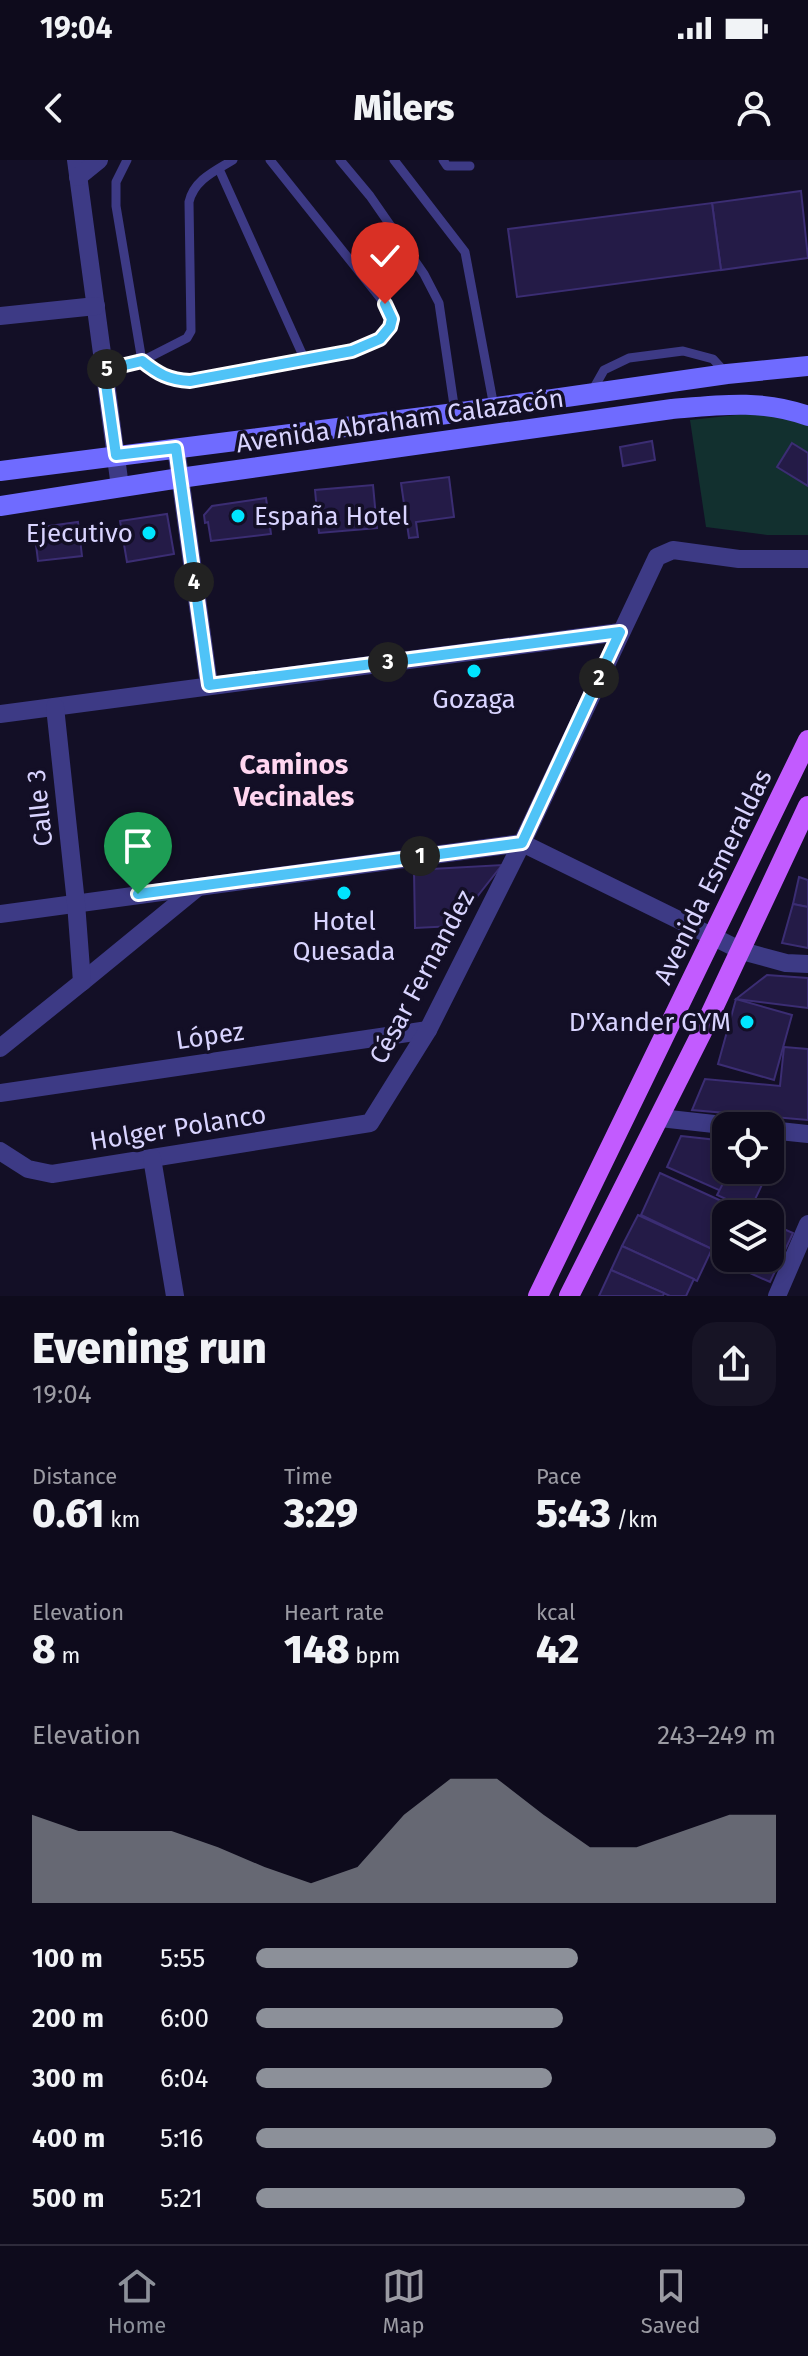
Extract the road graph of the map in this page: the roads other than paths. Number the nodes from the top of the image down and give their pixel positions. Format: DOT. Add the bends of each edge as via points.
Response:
graph roads {
  1 [pos="99,160"];
  2 [pos="127,160"];
  3 [pos="233,160"];
  4 [pos="270,160"];
  5 [pos="340,160"];
  6 [pos="394,160"];
  7 [pos="443,160"];
  8 [pos="466,160"];
  9 [pos="77,168"];
  10 [pos="219,169"];
  11 [pos="96,306"];
  12 [pos="0,316"];
  13 [pos="304,358"];
  14 [pos="142,361"];
  15 [pos="808,366"];
  16 [pos="104,370"];
  17 [pos="727,374"];
  18 [pos="591,393"];
  19 [pos="494,407"];
  20 [pos="455,413"];
  21 [pos="808,416"];
  22 [pos="176,448"];
  23 [pos="116,455"];
  24 [pos="0,471"];
  25 [pos="180,478"];
  26 [pos="120,487"];
  27 [pos="0,506"];
  28 [pos="808,559"];
  29 [pos="620,632"];
  30 [pos="209,685"];
  31 [pos="55,707"];
  32 [pos="0,714"];
  33 [pos="808,740"];
  34 [pos="808,806"];
  35 [pos="522,843"];
  36 [pos="201,885"];
  37 [pos="76,903"];
  38 [pos="0,914"];
  39 [pos="713,936"];
  40 [pos="742,951"];
  41 [pos="808,964"];
  42 [pos="82,982"];
  43 [pos="428,1030"];
  44 [pos="0,1048"];
  45 [pos="0,1093"];
  46 [pos="660,1118"];
  47 [pos="370,1123"];
  48 [pos="712,1124"];
  49 [pos="784,1131"];
  50 [pos="808,1134"];
  51 [pos="0,1151"];
  52 [pos="152,1158"];
  53 [pos="808,1224"];
  54 [pos="175,1296"];
  55 [pos="538,1296"];
  56 [pos="569,1296"];
  57 [pos="777,1296"];
  1 -- 9 [label="street"];
  2 -- 14 [label="lane" via="116,182 116,206"];
  3 -- 10 [label="lane"];
  4 -- 13 [label="lane" via="392,319 380,339 352,351"];
  5 -- 20 [label="lane" via="370,196 439,303"];
  6 -- 19 [label="lane" via="465,252"];
  7 -- 8 [label="lane" via="447,166 470,166"];
  9 -- 11 [label="street"];
  10 -- 13 [label="lane"];
  10 -- 14 [label="lane" via="195,185 189,202 191,331"];
  11 -- 12 [label="street"];
  11 -- 16 [label="street"];
  13 -- 14 [label="lane" via="190,381 160,375"];
  14 -- 16 [label="lane"];
  15 -- 17 [label="main road, Avenida Abraham Calazacón"];
  16 -- 23 [label="street"];
  17 -- 18 [label="main road, Avenida Abraham Calazacón"];
  17 -- 18 [label="lane" via="713,359 683,351 629,358 604,370"];
  18 -- 19 [label="main road, Avenida Abraham Calazacón"];
  19 -- 20 [label="main road, Avenida Abraham Calazacón"];
  20 -- 22 [label="main road, Avenida Abraham Calazacón"];
  21 -- 25 [label="main road, Avenida Abraham Calazacón" via="773,405 699,406"];
  22 -- 23 [label="main road, Avenida Abraham Calazacón"];
  22 -- 25 [label="street"];
  23 -- 24 [label="main road, Avenida Abraham Calazacón"];
  23 -- 26 [label="street"];
  25 -- 26 [label="main road, Avenida Abraham Calazacón"];
  25 -- 30 [label="street"];
  26 -- 27 [label="main road, Avenida Abraham Calazacón"];
  28 -- 29 [label="street, César Fernandez" via="664,553 657,557"];
  29 -- 30 [label="street"];
  29 -- 35 [label="street, César Fernandez"];
  30 -- 31 [label="street"];
  31 -- 32 [label="street"];
  31 -- 37 [label="street, Calle 3"];
  33 -- 39 [label="main road, Avenida Esmeraldas"];
  34 -- 40 [label="main road, Avenida Esmeraldas"];
  35 -- 36 [label="street"];
  35 -- 39 [label="street"];
  35 -- 43 [label="street, César Fernandez"];
  36 -- 37 [label="street"];
  36 -- 42 [label="street"];
  37 -- 38 [label="street"];
  37 -- 42 [label="street, Calle 3"];
  39 -- 40 [label="street"];
  39 -- 55 [label="main road, Avenida Esmeraldas"];
  40 -- 41 [label="street"];
  40 -- 46 [label="main road, Avenida Esmeraldas"];
  42 -- 44 [label="street"];
  43 -- 45 [label="street, López"];
  43 -- 47 [label="street, César Fernandez"];
  46 -- 48 [label="street"];
  46 -- 56 [label="main road, Avenida Esmeraldas"];
  47 -- 52 [label="street, Holger Polanco"];
  49 -- 50 [label="street"];
  51 -- 52 [label="street, Holger Polanco" via="28,1169 52,1174"];
  52 -- 54 [label="street"];
  53 -- 57 [label="street"];
}
